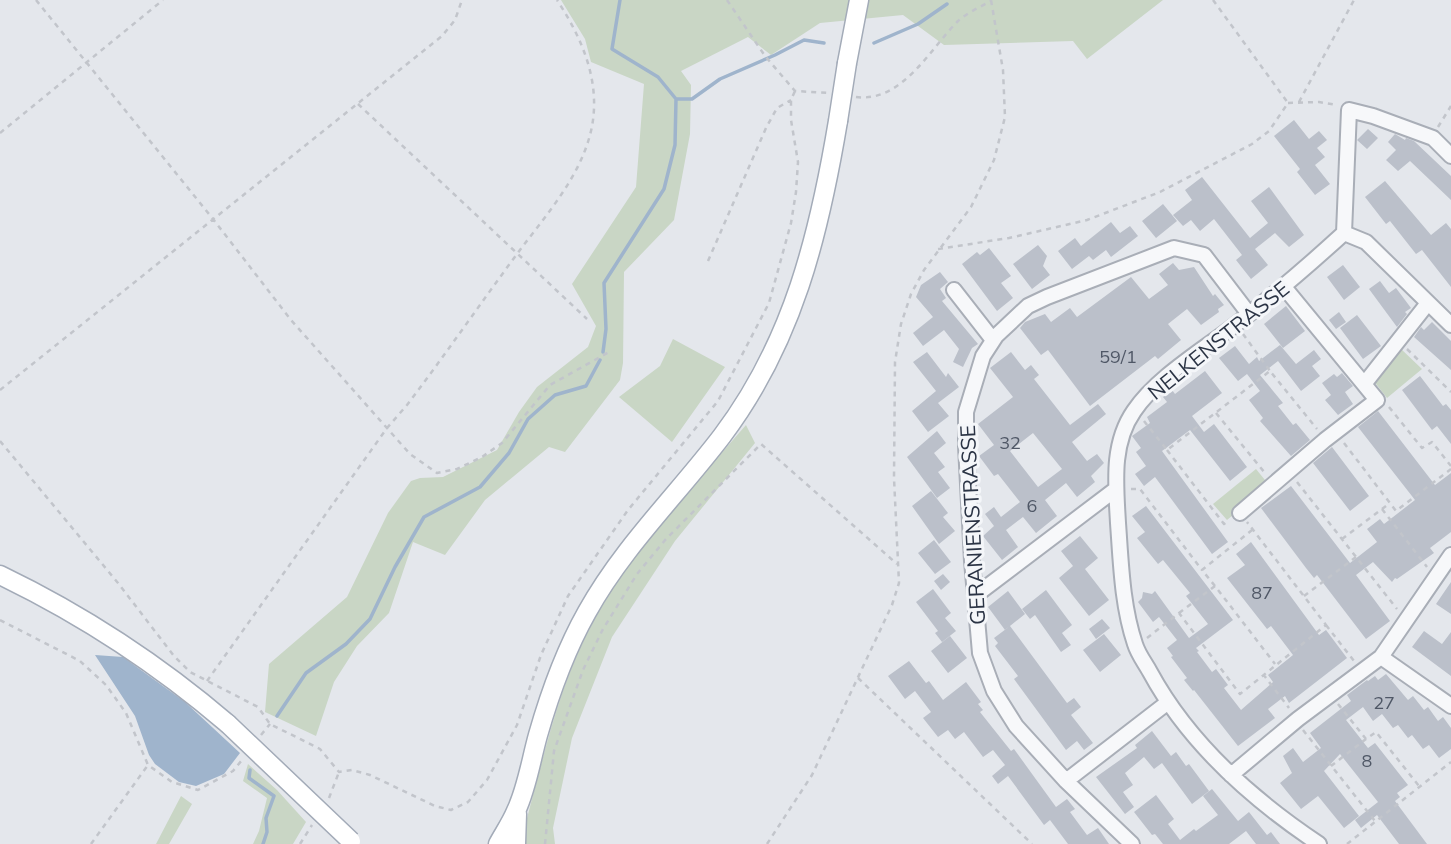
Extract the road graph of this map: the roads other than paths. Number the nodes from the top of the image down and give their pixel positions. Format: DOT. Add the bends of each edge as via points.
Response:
graph roads {
  1 [pos="859,0"];
  2 [pos="1451,156"];
  3 [pos="1344,233"];
  4 [pos="1284,287"];
  5 [pos="954,290"];
  6 [pos="1428,303"];
  7 [pos="1249,314"];
  8 [pos="1451,326"];
  9 [pos="993,340"];
  10 [pos="1365,383"];
  11 [pos="1116,489"];
  12 [pos="1240,513"];
  13 [pos="1451,555"];
  14 [pos="0,575"];
  15 [pos="1442,575"];
  16 [pos="976,595"];
  17 [pos="1381,657"];
  18 [pos="1167,703"];
  19 [pos="1451,706"];
  20 [pos="1231,775"];
  21 [pos="1066,780"];
  22 [pos="517,810"];
  23 [pos="353,842"];
  24 [pos="498,844"];
  25 [pos="516,844"];
  26 [pos="1132,844"];
  27 [pos="1319,844"];
  1 -- 22 [label="main road, bridge" via="816,237 800,290 747,398 630,547 585,614 559,672"];
  2 -- 3 [label="street" via="1433,138 1349,110"];
  3 -- 4 [label="street, NELKENSTRASSE"];
  3 -- 6 [label="street" via="1366,242"];
  4 -- 7 [label="street, NELKENSTRASSE"];
  4 -- 10 [label="street"];
  5 -- 9 [label="street"];
  6 -- 8 [label="street"];
  6 -- 10 [label="street"];
  7 -- 9 [label="street, GERANIENSTRASSE" via="1204,255 1174,248 1047,296 1028,306"];
  7 -- 11 [label="street, NELKENSTRASSE" via="1171,374 1135,409 1118,449"];
  9 -- 16 [label="street, GERANIENSTRASSE" via="983,356 966,412"];
  10 -- 12 [label="street" via="1377,400"];
  11 -- 16 [label="street"];
  11 -- 18 [label="street, NELKENSTRASSE" via="1126,613 1136,647"];
  13 -- 15 [label="street"];
  14 -- 23 [label="main road, bridge" via="71,611 171,677"];
  15 -- 17 [label="street"];
  16 -- 21 [label="street, GERANIENSTRASSE" via="980,653 994,691 1016,726"];
  17 -- 19 [label="street"];
  17 -- 20 [label="street"];
  18 -- 20 [label="street, NELKENSTRASSE"];
  18 -- 21 [label="street"];
  20 -- 27 [label="street, NELKENSTRASSE"];
  21 -- 26 [label="street, GERANIENSTRASSE"];
  22 -- 24 [label="main road"];
  22 -- 25 [label="main road"];
}
